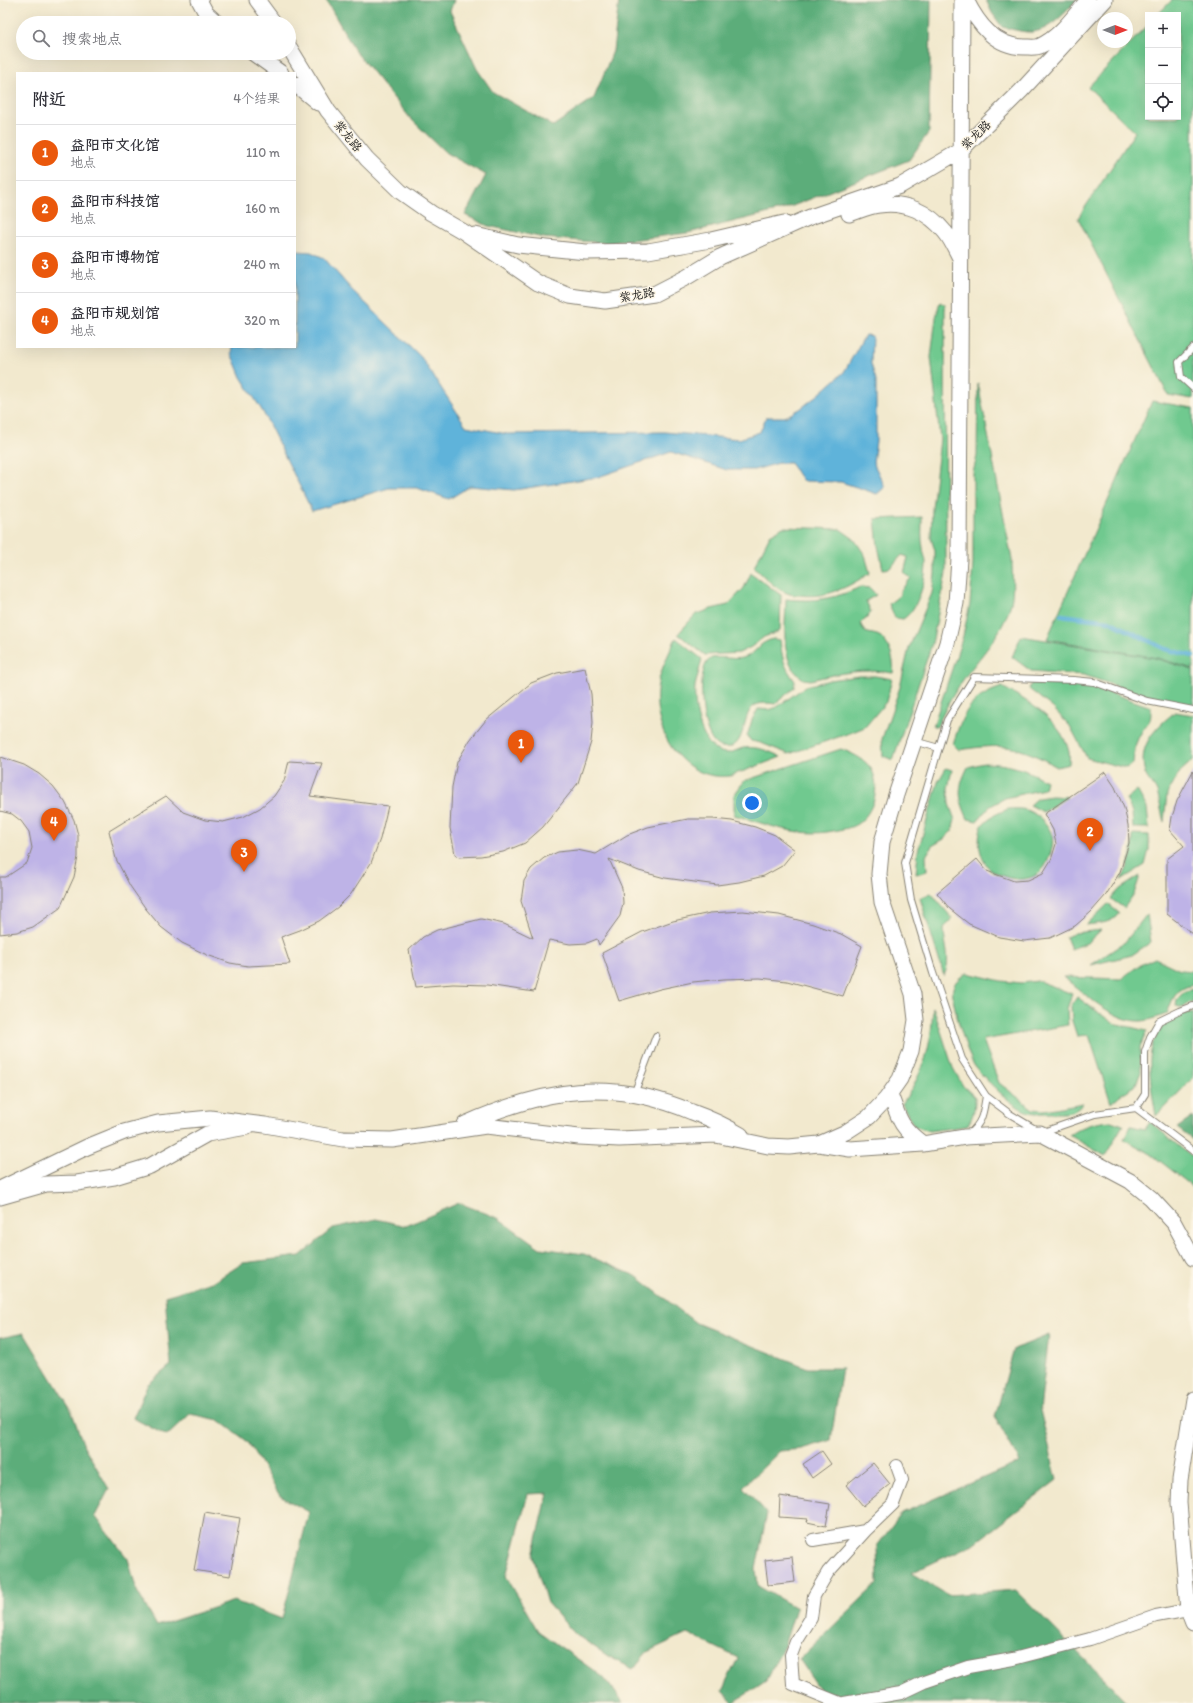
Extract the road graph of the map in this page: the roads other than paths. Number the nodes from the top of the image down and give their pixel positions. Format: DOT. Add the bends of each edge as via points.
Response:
graph roads {
  1 [pos="199,0"];
  2 [pos="257,0"];
  3 [pos="962,0"];
  4 [pos="966,0"];
  5 [pos="1088,0"];
  6 [pos="1105,0"];
  7 [pos="208,16"];
  8 [pos="269,16"];
  9 [pos="296,58"];
  10 [pos="263,60"];
  11 [pos="280,72"];
  12 [pos="296,85"];
  13 [pos="328,111"];
  14 [pos="960,151"];
  15 [pos="810,217"];
  16 [pos="464,232"];
  17 [pos="768,237"];
  18 [pos="960,256"];
  19 [pos="1193,348"];
  20 [pos="1193,388"];
  21 [pos="1193,710"];
  22 [pos="914,741"];
  23 [pos="939,748"];
  24 [pos="1193,1006"];
  25 [pos="656,1036"];
  26 [pos="634,1094"];
  27 [pos="890,1094"];
  28 [pos="986,1096"];
  29 [pos="1136,1108"];
  30 [pos="265,1125"];
  31 [pos="449,1131"];
  32 [pos="1040,1133"];
  33 [pos="965,1137"];
  34 [pos="751,1141"];
  35 [pos="820,1144"];
  36 [pos="923,1144"];
  37 [pos="1193,1151"];
  38 [pos="0,1189"];
  39 [pos="0,1197"];
  40 [pos="1193,1258"];
  41 [pos="1193,1399"];
  42 [pos="897,1466"];
  43 [pos="865,1531"];
  44 [pos="813,1540"];
  45 [pos="1191,1617"];
  46 [pos="840,1703"];
  47 [pos="844,1703"];
  1 -- 7 [label="street"];
  2 -- 8 [label="street"];
  3 -- 14 [label="street"];
  4 -- 5 [label="street" via="986,32 1001,42 1019,47 1038,47 1055,37"];
  6 -- 14 [label="street, 紫龙路" via="1021,91"];
  9 -- 13 [label="street, 紫龙路"];
  10 -- 11 [label="street"];
  12 -- 13 [label="street, 紫龙路"];
  13 -- 16 [label="street, 紫龙路" via="367,159 401,192 431,214"];
  14 -- 15 [label="street, 紫龙路" via="900,186"];
  14 -- 18 [label="street"];
  15 -- 16 [label="street, 紫龙路" via="711,240 648,251 586,252 518,245"];
  15 -- 17 [label="street, 紫龙路"];
  16 -- 17 [label="street, 紫龙路" via="538,283 570,296 605,300 654,294 720,257"];
  17 -- 18 [label="street" via="878,205 899,204 931,218 946,232"];
  18 -- 22 [label="street" via="959,559 956,603 947,643"];
  19 -- 20 [label="lane" via="1179,362 1181,377"];
  21 -- 23 [label="lane" via="1147,701 1094,682 974,677 947,720"];
  22 -- 23 [label="lane"];
  22 -- 27 [label="street" via="882,842 879,874 882,902 913,994 916,1020 911,1051 900,1079"];
  23 -- 28 [label="lane" via="905,863 911,900 962,1059"];
  24 -- 29 [label="lane" via="1159,1021 1150,1037 1145,1052 1145,1094"];
  25 -- 26 [label="lane"];
  26 -- 31 [label="street" via="589,1091 557,1093 493,1111"];
  26 -- 34 [label="street" via="679,1106"];
  27 -- 35 [label="street" via="869,1117 846,1132"];
  27 -- 36 [label="street" via="899,1121 909,1134"];
  28 -- 32 [label="lane"];
  28 -- 33 [label="lane" via="983,1117 976,1128"];
  29 -- 32 [label="lane" via="1095,1114"];
  29 -- 37 [label="lane"];
  30 -- 31 [label="street" via="343,1139 392,1140"];
  30 -- 38 [label="street" via="210,1118 158,1123 124,1132 87,1147"];
  30 -- 39 [label="street" via="207,1134 150,1166 114,1177 77,1183 46,1184"];
  31 -- 34 [label="street" via="486,1126 579,1137 619,1139 716,1135"];
  32 -- 33 [label="street"];
  32 -- 40 [label="street" via="1130,1181 1151,1198 1174,1223"];
  33 -- 36 [label="street"];
  34 -- 35 [label="street" via="768,1146 789,1147"];
  35 -- 36 [label="street" via="850,1149"];
  41 -- 45 [label="street" via="1180,1480 1179,1503"];
  42 -- 43 [label="street" via="902,1480 893,1504"];
  43 -- 44 [label="street"];
  43 -- 46 [label="street" via="828,1572 814,1596 811,1618 791,1655 793,1684"];
  45 -- 47 [label="street" via="1156,1616 1090,1639 1013,1659 968,1667 901,1693"];
}
